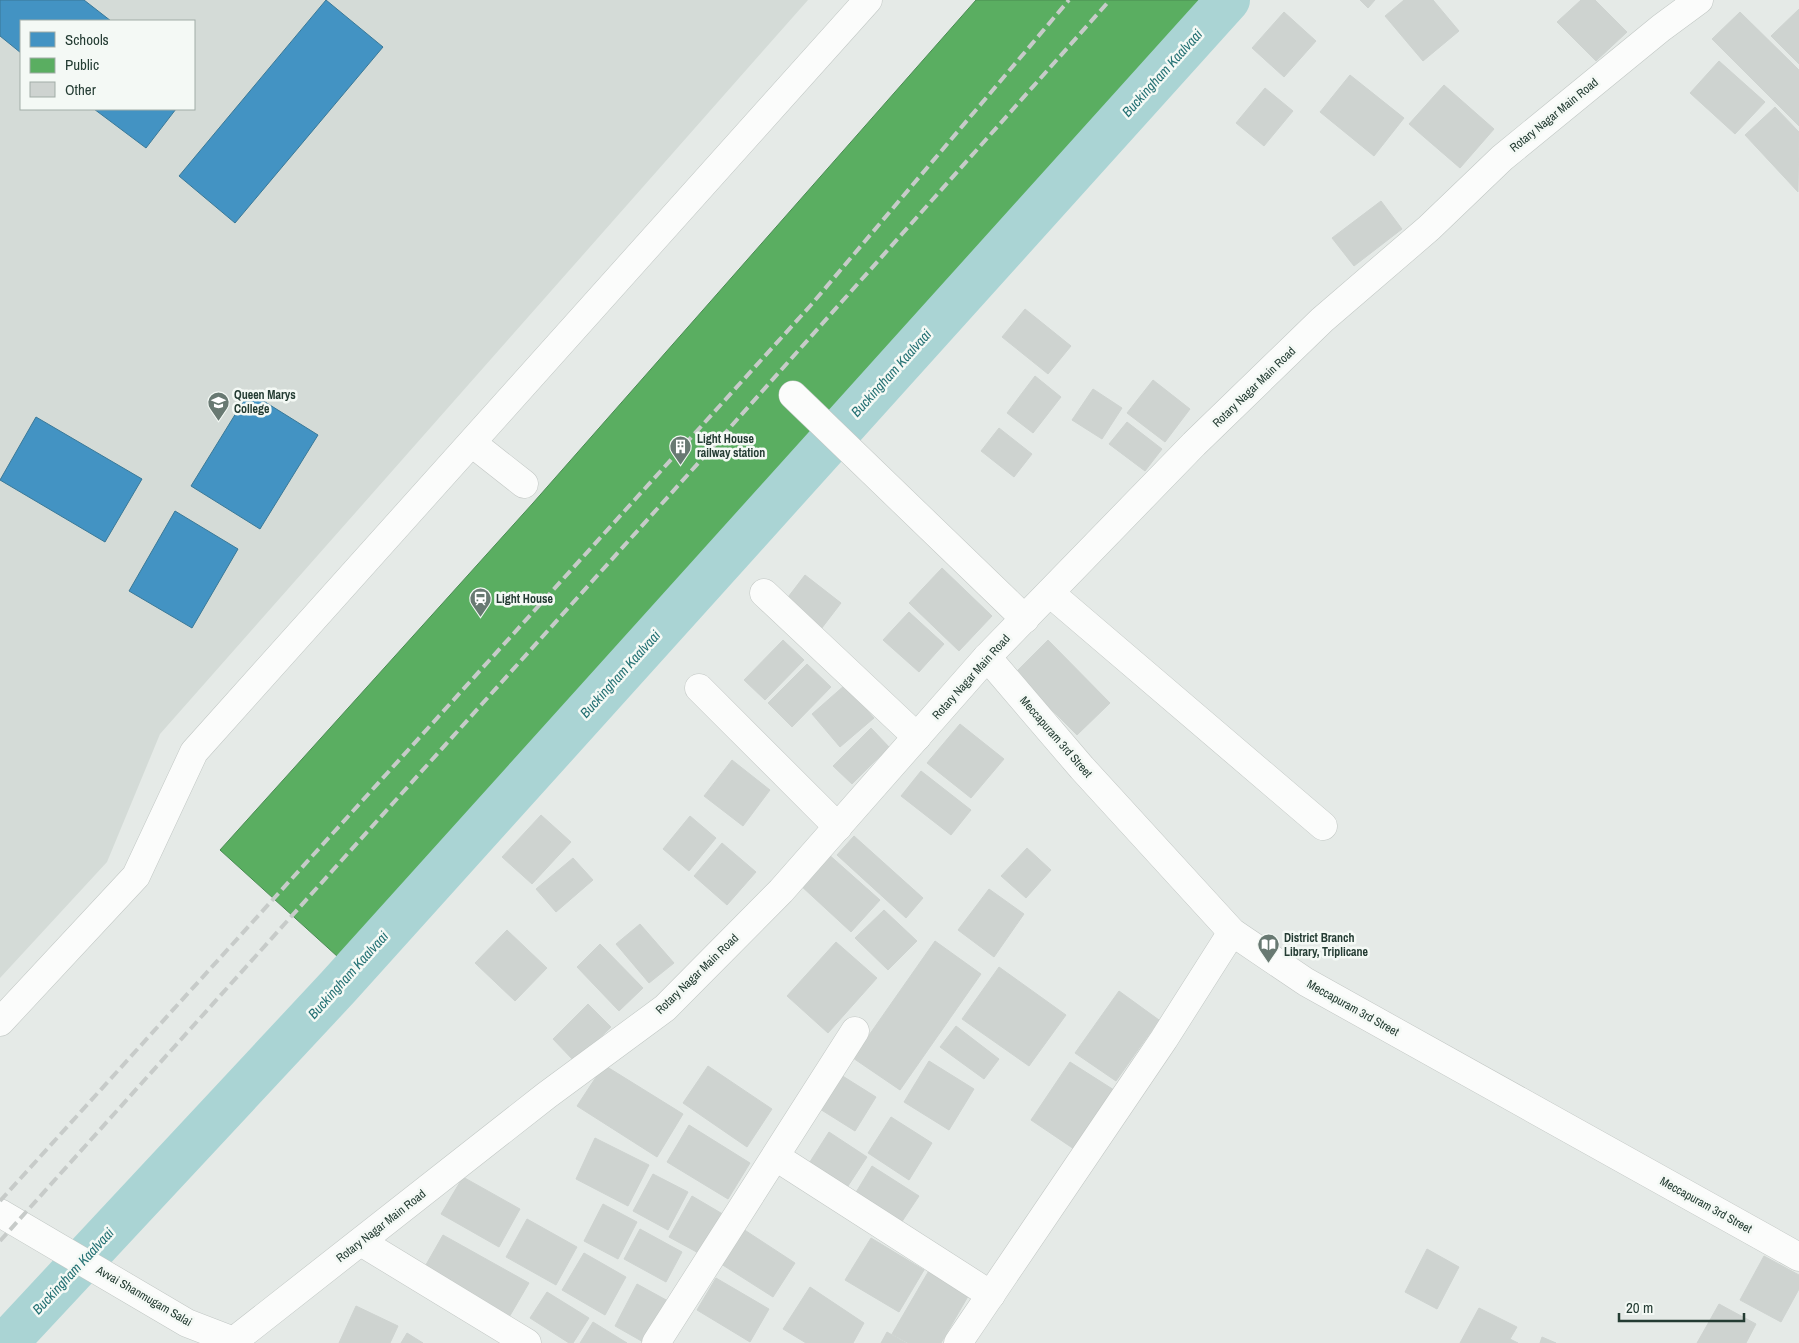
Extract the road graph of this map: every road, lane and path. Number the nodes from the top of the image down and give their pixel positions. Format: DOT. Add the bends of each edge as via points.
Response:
graph roads {
  1 [pos="868,0"];
  2 [pos="1699,0"];
  3 [pos="793,395"];
  4 [pos="472,443"];
  5 [pos="524,484"];
  6 [pos="764,593"];
  7 [pos="1050,593"];
  8 [pos="1026,619"];
  9 [pos="987,657"];
  10 [pos="699,688"];
  11 [pos="917,737"];
  12 [pos="1323,826"];
  13 [pos="838,827"];
  14 [pos="1232,932"];
  15 [pos="0,1022"];
  16 [pos="855,1031"];
  17 [pos="776,1157"];
  18 [pos="0,1213"];
  19 [pos="361,1242"];
  20 [pos="1799,1257"];
  21 [pos="991,1295"];
  22 [pos="235,1342"];
  23 [pos="527,1343"];
  24 [pos="656,1343"];
  25 [pos="958,1343"];
  1 -- 4 [label="street"];
  2 -- 7 [label="street, Rotary Nagar Main Road" via="1502,158 1430,228 1322,320 1194,444"];
  3 -- 8 [label="street"];
  4 -- 5 [label="street"];
  4 -- 15 [label="street" via="194,752 136,876"];
  6 -- 11 [label="street"];
  7 -- 8 [label="street, Rotary Nagar Main Road"];
  7 -- 12 [label="street"];
  8 -- 9 [label="street, Rotary Nagar Main Road"];
  9 -- 11 [label="street, Rotary Nagar Main Road"];
  9 -- 14 [label="street, Meccapuram 3rd Street" via="1082,768"];
  10 -- 13 [label="street"];
  11 -- 13 [label="street, Rotary Nagar Main Road"];
  13 -- 19 [label="street, Rotary Nagar Main Road" via="781,891 665,1008 547,1095"];
  14 -- 20 [label="street, Meccapuram 3rd Street" via="1306,982"];
  14 -- 21 [label="street" via="1164,1039"];
  16 -- 17 [label="street"];
  17 -- 21 [label="street"];
  17 -- 24 [label="street"];
  18 -- 22 [label="street, Avvai Shanmugam Salai" via="187,1323"];
  19 -- 22 [label="street, Rotary Nagar Main Road"];
  19 -- 23 [label="street"];
  21 -- 25 [label="street"];
}
